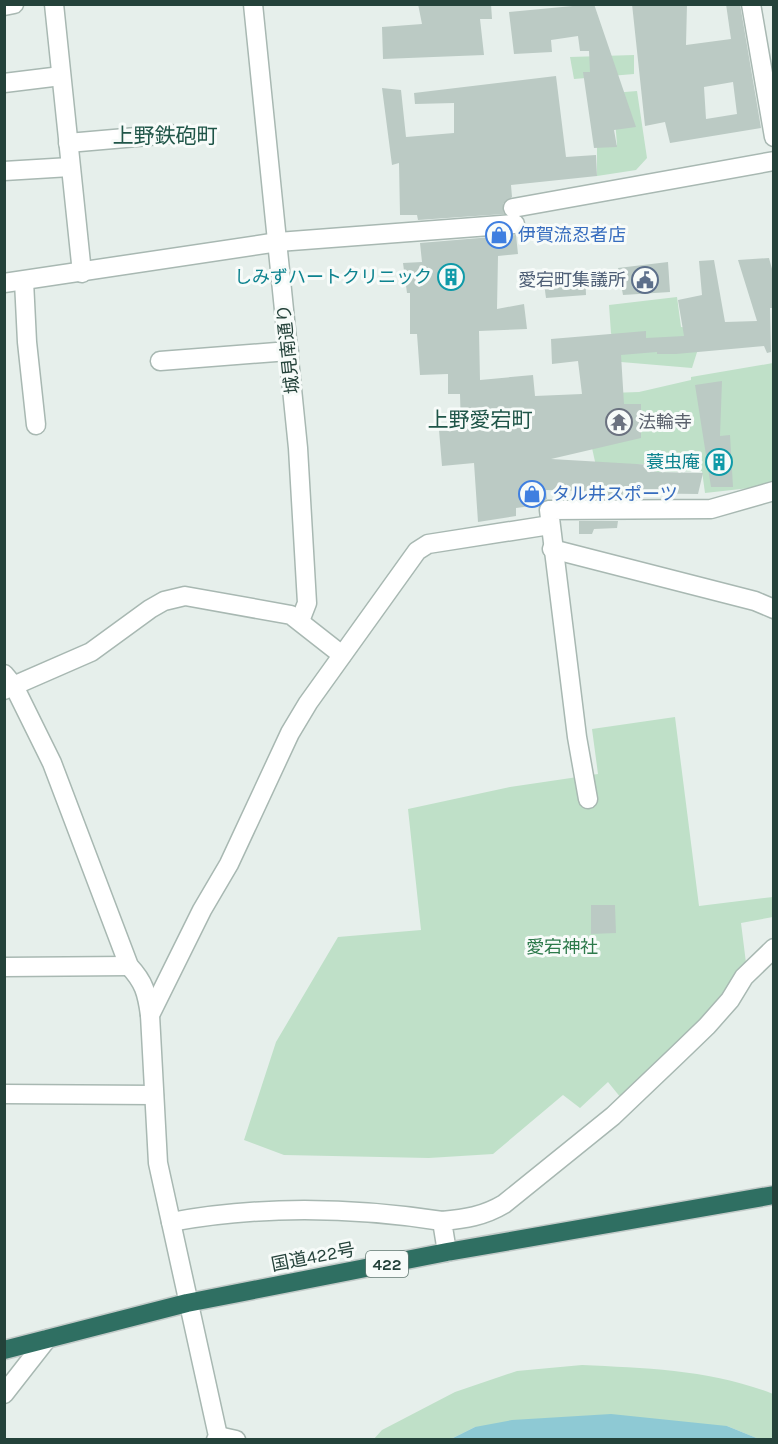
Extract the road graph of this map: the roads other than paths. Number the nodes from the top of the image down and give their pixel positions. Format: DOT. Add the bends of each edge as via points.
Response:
graph roads {
  1 [pos="14,4"];
  2 [pos="54,4"];
  3 [pos="252,4"];
  4 [pos="751,4"];
  5 [pos="4,6"];
  6 [pos="62,76"];
  7 [pos="4,82"];
  8 [pos="171,134"];
  9 [pos="774,137"];
  10 [pos="68,143"];
  11 [pos="774,161"];
  12 [pos="70,167"];
  13 [pos="4,171"];
  14 [pos="278,242"];
  15 [pos="82,273"];
  16 [pos="24,281"];
  17 [pos="4,283"];
  18 [pos="289,351"];
  19 [pos="160,361"];
  20 [pos="36,426"];
  21 [pos="774,491"];
  22 [pos="550,525"];
  23 [pos="552,549"];
  24 [pos="774,609"];
  25 [pos="300,621"];
  26 [pos="342,655"];
  27 [pos="8,684"];
  28 [pos="588,799"];
  29 [pos="774,948"];
  30 [pos="129,966"];
  31 [pos="4,967"];
  32 [pos="150,1015"];
  33 [pos="4,1094"];
  34 [pos="154,1095"];
  35 [pos="774,1195"];
  36 [pos="442,1221"];
  37 [pos="171,1222"];
  38 [pos="447,1252"];
  39 [pos="188,1303"];
  40 [pos="47,1339"];
  41 [pos="4,1350"];
  42 [pos="4,1394"];
  43 [pos="217,1438"];
  44 [pos="236,1440"];
  1 -- 5 [label="street"];
  2 -- 6 [label="street"];
  3 -- 14 [label="street, 城見南通り"];
  4 -- 9 [label="street"];
  6 -- 7 [label="street"];
  6 -- 10 [label="street"];
  8 -- 10 [label="street"];
  10 -- 12 [label="street"];
  11 -- 14 [label="street" via="514,216"];
  12 -- 13 [label="street"];
  12 -- 15 [label="street"];
  14 -- 15 [label="street"];
  14 -- 18 [label="street, 城見南通り"];
  15 -- 16 [label="street"];
  16 -- 17 [label="street"];
  16 -- 20 [label="street"];
  18 -- 19 [label="street"];
  18 -- 25 [label="street, 城見南通り" via="307,603"];
  21 -- 22 [label="street" via="711,510 549,510"];
  22 -- 23 [label="street"];
  22 -- 26 [label="street" via="428,544 417,551"];
  23 -- 24 [label="street"];
  23 -- 28 [label="street"];
  25 -- 26 [label="street"];
  25 -- 27 [label="street" via="291,615 185,596 150,609 91,652"];
  26 -- 32 [label="street" via="290,733 229,864"];
  27 -- 30 [label="street" via="52,763"];
  29 -- 36 [label="street" via="744,977 707,1026 613,1116 504,1204 470,1218"];
  30 -- 31 [label="street"];
  30 -- 32 [label="street" via="147,991"];
  32 -- 34 [label="street"];
  33 -- 34 [label="street"];
  34 -- 37 [label="street" via="158,1163"];
  35 -- 38 [label="highway, 国道422号 / 422"];
  36 -- 37 [label="street" via="354,1209 267,1209"];
  36 -- 38 [label="street"];
  37 -- 39 [label="street"];
  38 -- 39 [label="highway, 国道422号 / 422"];
  39 -- 40 [label="highway, 国道422号 / 422"];
  39 -- 43 [label="street"];
  40 -- 41 [label="highway, 国道422号 / 422"];
  40 -- 42 [label="street"];
  43 -- 44 [label="street"];
}
